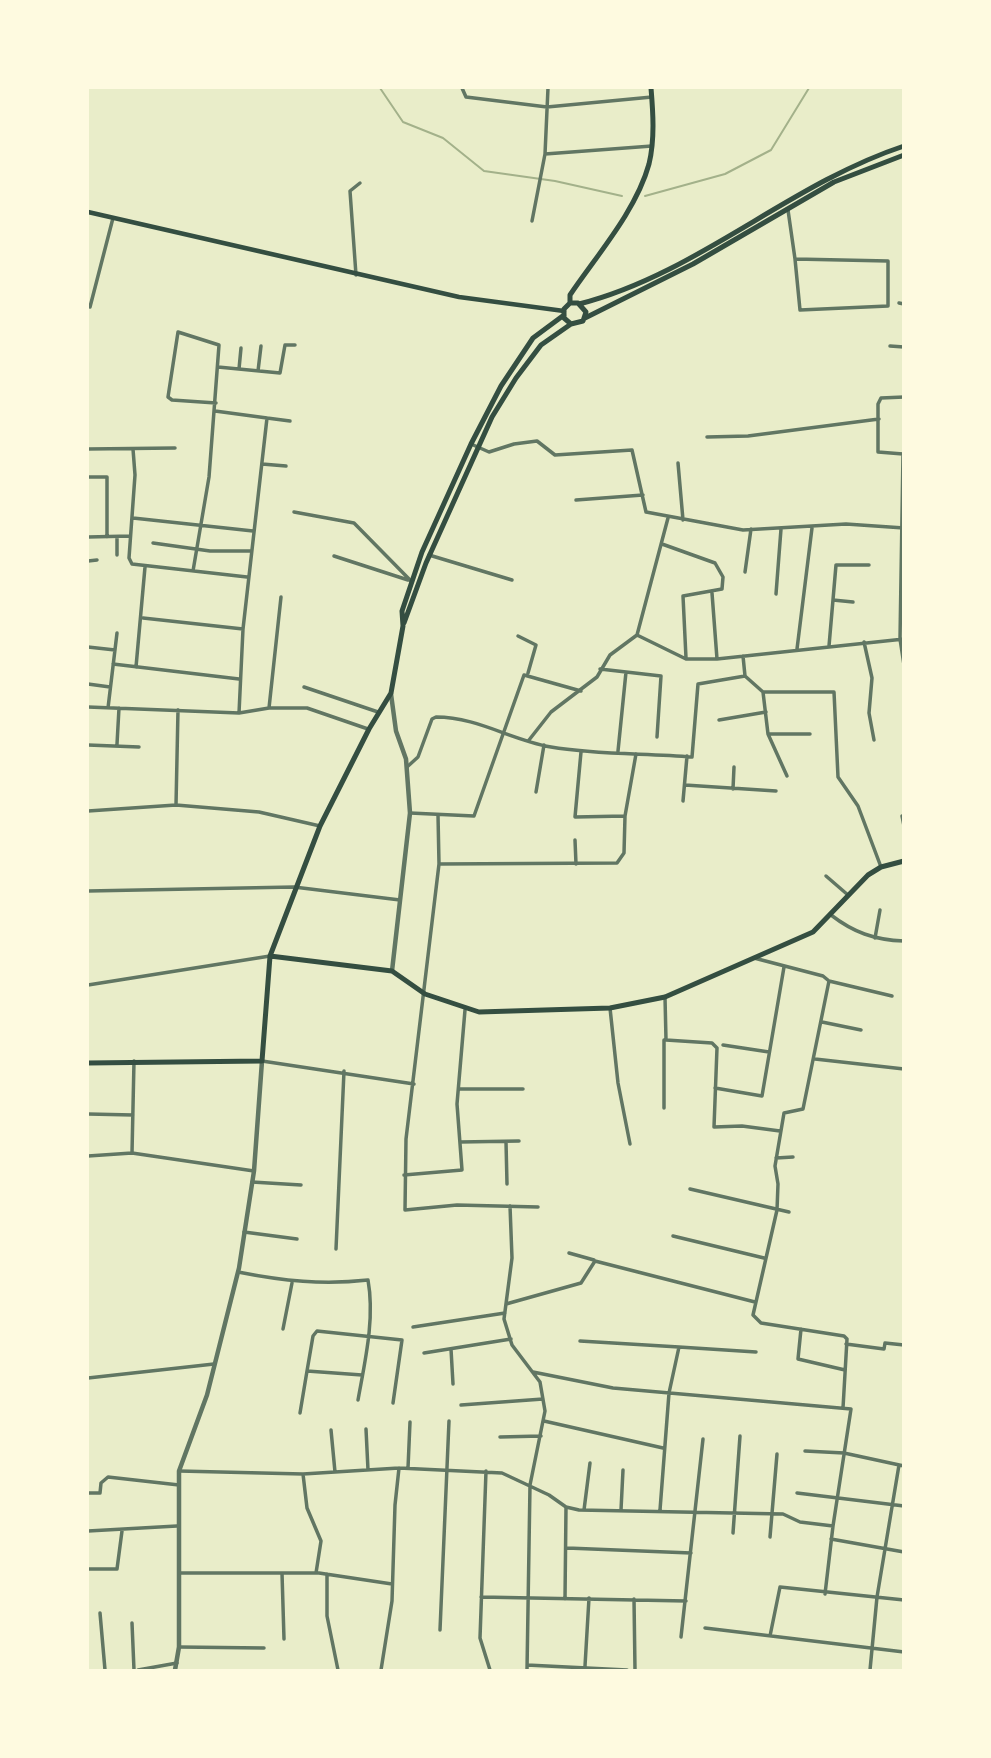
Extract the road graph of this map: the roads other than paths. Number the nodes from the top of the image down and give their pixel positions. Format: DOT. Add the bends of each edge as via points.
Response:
graph roads {
  1 [pos="462,88"];
  2 [pos="548,88"];
  3 [pos="651,88"];
  4 [pos="652,97"];
  5 [pos="547,107"];
  6 [pos="652,146"];
  7 [pos="904,146"];
  8 [pos="545,154"];
  9 [pos="904,155"];
  10 [pos="360,183"];
  11 [pos="785,202"];
  12 [pos="787,209"];
  13 [pos="88,212"];
  14 [pos="113,218"];
  15 [pos="532,221"];
  16 [pos="795,259"];
  17 [pos="356,275"];
  18 [pos="570,303"];
  19 [pos="579,304"];
  20 [pos="90,307"];
  21 [pos="564,313"];
  22 [pos="585,318"];
  23 [pos="571,324"];
  24 [pos="295,345"];
  25 [pos="261,346"];
  26 [pos="890,346"];
  27 [pos="904,347"];
  28 [pos="241,348"];
  29 [pos="218,367"];
  30 [pos="239,369"];
  31 [pos="258,371"];
  32 [pos="904,397"];
  33 [pos="216,403"];
  34 [pos="215,411"];
  35 [pos="267,418"];
  36 [pos="879,419"];
  37 [pos="290,421"];
  38 [pos="707,437"];
  39 [pos="474,445"];
  40 [pos="175,447"];
  41 [pos="88,449"];
  42 [pos="134,449"];
  43 [pos="678,463"];
  44 [pos="262,464"];
  45 [pos="286,466"];
  46 [pos="88,477"];
  47 [pos="643,495"];
  48 [pos="576,500"];
  49 [pos="294,512"];
  50 [pos="133,518"];
  51 [pos="668,518"];
  52 [pos="683,520"];
  53 [pos="200,526"];
  54 [pos="811,527"];
  55 [pos="781,528"];
  56 [pos="903,528"];
  57 [pos="751,529"];
  58 [pos="253,531"];
  59 [pos="130,536"];
  60 [pos="88,537"];
  61 [pos="107,537"];
  62 [pos="117,537"];
  63 [pos="153,543"];
  64 [pos="662,544"];
  65 [pos="196,549"];
  66 [pos="251,551"];
  67 [pos="117,555"];
  68 [pos="429,555"];
  69 [pos="334,556"];
  70 [pos="97,560"];
  71 [pos="88,561"];
  72 [pos="869,565"];
  73 [pos="145,567"];
  74 [pos="193,571"];
  75 [pos="745,572"];
  76 [pos="248,578"];
  77 [pos="512,580"];
  78 [pos="414,582"];
  79 [pos="712,593"];
  80 [pos="776,594"];
  81 [pos="281,597"];
  82 [pos="833,600"];
  83 [pos="853,602"];
  84 [pos="143,618"];
  85 [pos="243,629"];
  86 [pos="117,633"];
  87 [pos="637,635"];
  88 [pos="518,636"];
  89 [pos="902,639"];
  90 [pos="864,642"];
  91 [pos="829,646"];
  92 [pos="88,648"];
  93 [pos="797,649"];
  94 [pos="115,650"];
  95 [pos="743,656"];
  96 [pos="686,659"];
  97 [pos="717,659"];
  98 [pos="113,664"];
  99 [pos="904,665"];
  100 [pos="136,667"];
  101 [pos="600,669"];
  102 [pos="626,672"];
  103 [pos="527,674"];
  104 [pos="745,676"];
  105 [pos="239,679"];
  106 [pos="88,684"];
  107 [pos="110,687"];
  108 [pos="304,687"];
  109 [pos="581,691"];
  110 [pos="763,692"];
  111 [pos="391,693"];
  112 [pos="88,706"];
  113 [pos="108,708"];
  114 [pos="119,708"];
  115 [pos="268,708"];
  116 [pos="178,710"];
  117 [pos="379,712"];
  118 [pos="766,712"];
  119 [pos="239,713"];
  120 [pos="719,720"];
  121 [pos="369,729"];
  122 [pos="506,732"];
  123 [pos="810,733"];
  124 [pos="768,734"];
  125 [pos="656,737"];
  126 [pos="529,740"];
  127 [pos="873,740"];
  128 [pos="117,744"];
  129 [pos="88,745"];
  130 [pos="544,745"];
  131 [pos="139,747"];
  132 [pos="618,751"];
  133 [pos="581,752"];
  134 [pos="636,754"];
  135 [pos="687,756"];
  136 [pos="407,767"];
  137 [pos="734,767"];
  138 [pos="787,776"];
  139 [pos="685,785"];
  140 [pos="733,789"];
  141 [pos="775,791"];
  142 [pos="536,792"];
  143 [pos="683,801"];
  144 [pos="176,805"];
  145 [pos="88,811"];
  146 [pos="410,813"];
  147 [pos="438,815"];
  148 [pos="625,816"];
  149 [pos="902,816"];
  150 [pos="320,826"];
  151 [pos="904,826"];
  152 [pos="575,840"];
  153 [pos="904,861"];
  154 [pos="439,864"];
  155 [pos="576,864"];
  156 [pos="881,867"];
  157 [pos="826,876"];
  158 [pos="294,887"];
  159 [pos="88,891"];
  160 [pos="848,896"];
  161 [pos="402,900"];
  162 [pos="880,910"];
  163 [pos="831,915"];
  164 [pos="875,938"];
  165 [pos="904,941"];
  166 [pos="270,956"];
  167 [pos="752,958"];
  168 [pos="784,967"];
  169 [pos="392,971"];
  170 [pos="828,981"];
  171 [pos="88,985"];
  172 [pos="425,994"];
  173 [pos="892,996"];
  174 [pos="665,997"];
  175 [pos="610,1008"];
  176 [pos="465,1010"];
  177 [pos="822,1023"];
  178 [pos="861,1030"];
  179 [pos="664,1038"];
  180 [pos="723,1045"];
  181 [pos="770,1052"];
  182 [pos="815,1059"];
  183 [pos="134,1060"];
  184 [pos="262,1061"];
  185 [pos="88,1063"];
  186 [pos="904,1069"];
  187 [pos="344,1072"];
  188 [pos="414,1084"];
  189 [pos="715,1088"];
  190 [pos="459,1089"];
  191 [pos="523,1090"];
  192 [pos="664,1108"];
  193 [pos="88,1114"];
  194 [pos="133,1115"];
  195 [pos="780,1132"];
  196 [pos="519,1141"];
  197 [pos="460,1142"];
  198 [pos="506,1142"];
  199 [pos="630,1144"];
  200 [pos="132,1153"];
  201 [pos="88,1156"];
  202 [pos="793,1157"];
  203 [pos="776,1158"];
  204 [pos="254,1171"];
  205 [pos="403,1175"];
  206 [pos="252,1182"];
  207 [pos="507,1184"];
  208 [pos="301,1185"];
  209 [pos="690,1189"];
  210 [pos="510,1206"];
  211 [pos="538,1207"];
  212 [pos="777,1210"];
  213 [pos="789,1212"];
  214 [pos="244,1232"];
  215 [pos="673,1236"];
  216 [pos="297,1238"];
  217 [pos="337,1249"];
  218 [pos="569,1253"];
  219 [pos="764,1258"];
  220 [pos="595,1261"];
  221 [pos="238,1272"];
  222 [pos="292,1283"];
  223 [pos="755,1302"];
  224 [pos="506,1304"];
  225 [pos="505,1312"];
  226 [pos="413,1327"];
  227 [pos="283,1329"];
  228 [pos="801,1329"];
  229 [pos="368,1336"];
  230 [pos="511,1339"];
  231 [pos="580,1341"];
  232 [pos="846,1344"];
  233 [pos="904,1345"];
  234 [pos="679,1347"];
  235 [pos="452,1349"];
  236 [pos="756,1352"];
  237 [pos="424,1353"];
  238 [pos="214,1364"];
  239 [pos="845,1370"];
  240 [pos="307,1371"];
  241 [pos="533,1371"];
  242 [pos="362,1375"];
  243 [pos="88,1378"];
  244 [pos="453,1384"];
  245 [pos="669,1393"];
  246 [pos="543,1399"];
  247 [pos="358,1400"];
  248 [pos="393,1403"];
  249 [pos="461,1405"];
  250 [pos="843,1409"];
  251 [pos="300,1413"];
  252 [pos="449,1421"];
  253 [pos="544,1421"];
  254 [pos="410,1422"];
  255 [pos="366,1429"];
  256 [pos="331,1430"];
  257 [pos="541,1436"];
  258 [pos="740,1436"];
  259 [pos="500,1437"];
  260 [pos="703,1439"];
  261 [pos="663,1448"];
  262 [pos="804,1451"];
  263 [pos="844,1453"];
  264 [pos="777,1454"];
  265 [pos="590,1463"];
  266 [pos="901,1465"];
  267 [pos="399,1468"];
  268 [pos="408,1468"];
  269 [pos="445,1469"];
  270 [pos="368,1470"];
  271 [pos="623,1470"];
  272 [pos="180,1471"];
  273 [pos="486,1471"];
  274 [pos="335,1472"];
  275 [pos="303,1474"];
  276 [pos="179,1485"];
  277 [pos="530,1485"];
  278 [pos="88,1493"];
  279 [pos="797,1493"];
  280 [pos="837,1498"];
  281 [pos="892,1505"];
  282 [pos="904,1506"];
  283 [pos="566,1507"];
  284 [pos="584,1510"];
  285 [pos="621,1510"];
  286 [pos="660,1511"];
  287 [pos="734,1513"];
  288 [pos="771,1513"];
  289 [pos="696,1514"];
  290 [pos="177,1525"];
  291 [pos="833,1525"];
  292 [pos="88,1531"];
  293 [pos="122,1531"];
  294 [pos="733,1533"];
  295 [pos="770,1538"];
  296 [pos="831,1539"];
  297 [pos="567,1548"];
  298 [pos="885,1549"];
  299 [pos="904,1552"];
  300 [pos="692,1553"];
  301 [pos="88,1569"];
  302 [pos="180,1573"];
  303 [pos="282,1573"];
  304 [pos="318,1573"];
  305 [pos="327,1574"];
  306 [pos="392,1584"];
  307 [pos="825,1594"];
  308 [pos="481,1597"];
  309 [pos="877,1597"];
  310 [pos="565,1598"];
  311 [pos="589,1598"];
  312 [pos="634,1599"];
  313 [pos="529,1600"];
  314 [pos="904,1600"];
  315 [pos="685,1601"];
  316 [pos="100,1613"];
  317 [pos="132,1623"];
  318 [pos="705,1628"];
  319 [pos="440,1630"];
  320 [pos="770,1636"];
  321 [pos="681,1637"];
  322 [pos="284,1639"];
  323 [pos="179,1647"];
  324 [pos="264,1648"];
  325 [pos="872,1650"];
  326 [pos="904,1652"];
  327 [pos="177,1663"];
  328 [pos="527,1665"];
  329 [pos="585,1666"];
  330 [pos="105,1671"];
  331 [pos="136,1671"];
  332 [pos="176,1671"];
  333 [pos="338,1671"];
  334 [pos="382,1671"];
  335 [pos="489,1671"];
  336 [pos="527,1671"];
  337 [pos="627,1671"];
  338 [pos="635,1671"];
  339 [pos="870,1671"];
  1 -- 5 [label="street" via="467,97"];
  2 -- 5 [label="street"];
  3 -- 4 [label="main road"];
  4 -- 5 [label="street"];
  4 -- 6 [label="main road"];
  5 -- 8 [label="street"];
  6 -- 8 [label="street"];
  6 -- 18 [label="main road" via="629,206 570,295"];
  7 -- 11 [label="main road" via="825,178"];
  8 -- 15 [label="street"];
  9 -- 12 [label="main road" via="834,182"];
  10 -- 17 [label="street" via="350,191"];
  11 -- 12 [label="street"];
  11 -- 19 [label="main road" via="669,268 614,294"];
  12 -- 16 [label="street"];
  12 -- 22 [label="main road" via="694,264"];
  13 -- 14 [label="main road"];
  14 -- 17 [label="main road"];
  14 -- 20 [label="street"];
  16 -- 16 [label="street" via="888,261 888,306 800,310"];
  17 -- 21 [label="main road"];
  18 -- 19 [label="main road"];
  18 -- 21 [label="main road"];
  19 -- 22 [label="main road"];
  21 -- 23 [label="main road"];
  21 -- 39 [label="main road" via="533,338 501,386"];
  22 -- 23 [label="main road" via="580,324"];
  23 -- 39 [label="main road" via="548,339 529,360"];
  24 -- 31 [label="street" via="285,345 282,372"];
  25 -- 31 [label="street"];
  26 -- 27 [label="street"];
  28 -- 30 [label="street"];
  29 -- 30 [label="street"];
  29 -- 33 [label="street"];
  29 -- 33 [label="street" via="218,342 178,332 168,397"];
  30 -- 31 [label="street"];
  32 -- 36 [label="street" via="878,400"];
  33 -- 34 [label="street"];
  34 -- 35 [label="street"];
  34 -- 53 [label="street"];
  35 -- 37 [label="street"];
  35 -- 44 [label="street"];
  36 -- 38 [label="street"];
  36 -- 56 [label="street" via="879,454 903,454"];
  39 -- 47 [label="street" via="489,452 537,441 553,454 632,450"];
  39 -- 68 [label="main road"];
  39 -- 78 [label="main road"];
  40 -- 42 [label="street"];
  41 -- 42 [label="street"];
  42 -- 50 [label="street"];
  43 -- 52 [label="street"];
  44 -- 45 [label="street"];
  44 -- 58 [label="street"];
  46 -- 61 [label="street" via="107,477"];
  47 -- 48 [label="street"];
  47 -- 51 [label="street" via="649,514"];
  49 -- 78 [label="street" via="354,523"];
  50 -- 53 [label="street"];
  50 -- 59 [label="street"];
  51 -- 52 [label="street"];
  51 -- 64 [label="street"];
  52 -- 57 [label="street"];
  53 -- 58 [label="street"];
  53 -- 65 [label="street"];
  54 -- 55 [label="street"];
  54 -- 56 [label="street"];
  54 -- 93 [label="street"];
  55 -- 57 [label="street"];
  55 -- 80 [label="street"];
  56 -- 89 [label="street"];
  57 -- 75 [label="street"];
  58 -- 66 [label="street"];
  59 -- 62 [label="street"];
  59 -- 73 [label="street" via="130,561"];
  60 -- 61 [label="street"];
  61 -- 62 [label="street"];
  62 -- 67 [label="street"];
  63 -- 65 [label="street"];
  64 -- 79 [label="street" via="715,563 723,584"];
  64 -- 87 [label="street"];
  65 -- 66 [label="street"];
  65 -- 74 [label="street"];
  66 -- 76 [label="street"];
  68 -- 77 [label="street"];
  68 -- 78 [label="main road"];
  69 -- 78 [label="street"];
  70 -- 71 [label="street"];
  72 -- 82 [label="street" via="837,563"];
  73 -- 74 [label="street"];
  73 -- 84 [label="street"];
  74 -- 76 [label="street"];
  76 -- 85 [label="street"];
  78 -- 111 [label="main road" via="402,611"];
  79 -- 96 [label="street" via="683,596"];
  79 -- 97 [label="street"];
  81 -- 115 [label="street"];
  82 -- 83 [label="street"];
  82 -- 91 [label="street"];
  84 -- 85 [label="street"];
  84 -- 100 [label="street"];
  85 -- 105 [label="street"];
  86 -- 94 [label="street"];
  87 -- 96 [label="street"];
  87 -- 101 [label="street" via="610,655"];
  88 -- 103 [label="street" via="535,643"];
  89 -- 90 [label="street"];
  89 -- 99 [label="street"];
  90 -- 91 [label="street"];
  90 -- 127 [label="street" via="872,678 869,713"];
  91 -- 93 [label="street"];
  92 -- 94 [label="street"];
  93 -- 95 [label="street"];
  94 -- 98 [label="street"];
  95 -- 97 [label="street"];
  95 -- 104 [label="street"];
  96 -- 97 [label="street"];
  98 -- 100 [label="street"];
  98 -- 107 [label="street"];
  100 -- 105 [label="street"];
  101 -- 102 [label="street"];
  101 -- 109 [label="street"];
  102 -- 125 [label="street" via="661,676"];
  102 -- 132 [label="street"];
  103 -- 109 [label="street"];
  103 -- 122 [label="street"];
  104 -- 110 [label="street"];
  104 -- 135 [label="street" via="698,684 692,757"];
  105 -- 119 [label="street"];
  106 -- 107 [label="street"];
  107 -- 113 [label="street"];
  108 -- 117 [label="street"];
  109 -- 126 [label="street" via="551,712"];
  110 -- 118 [label="street"];
  110 -- 156 [label="street" via="834,692 838,777 858,806"];
  111 -- 117 [label="main road"];
  111 -- 136 [label="street"];
  112 -- 113 [label="street"];
  113 -- 114 [label="street"];
  114 -- 116 [label="street"];
  114 -- 128 [label="street"];
  115 -- 119 [label="street"];
  115 -- 121 [label="street" via="307,708"];
  116 -- 119 [label="street"];
  116 -- 144 [label="street"];
  117 -- 121 [label="main road"];
  118 -- 120 [label="street"];
  118 -- 124 [label="street"];
  121 -- 150 [label="main road"];
  122 -- 126 [label="street"];
  122 -- 136 [label="street" via="448,717 432,719 418,757"];
  122 -- 147 [label="street" via="474,816"];
  123 -- 124 [label="street"];
  124 -- 138 [label="street"];
  126 -- 130 [label="street"];
  128 -- 129 [label="street"];
  128 -- 131 [label="street"];
  130 -- 133 [label="street"];
  130 -- 142 [label="street"];
  132 -- 133 [label="street"];
  132 -- 134 [label="street"];
  133 -- 148 [label="street" via="575,817"];
  134 -- 135 [label="street"];
  134 -- 148 [label="street"];
  135 -- 139 [label="street"];
  136 -- 146 [label="street"];
  137 -- 140 [label="street"];
  139 -- 140 [label="street"];
  139 -- 143 [label="street"];
  140 -- 141 [label="street"];
  144 -- 145 [label="street"];
  144 -- 150 [label="street" via="259,812"];
  146 -- 147 [label="street"];
  146 -- 161 [label="street"];
  147 -- 154 [label="street"];
  148 -- 155 [label="street" via="622,859"];
  149 -- 151 [label="street"];
  150 -- 158 [label="main road"];
  152 -- 155 [label="street"];
  153 -- 156 [label="main road"];
  154 -- 155 [label="street"];
  154 -- 172 [label="street"];
  156 -- 160 [label="main road"];
  157 -- 160 [label="street"];
  158 -- 159 [label="street"];
  158 -- 161 [label="street"];
  158 -- 166 [label="main road"];
  160 -- 163 [label="main road"];
  161 -- 169 [label="street"];
  162 -- 164 [label="street"];
  163 -- 164 [label="street" via="852,931"];
  163 -- 167 [label="main road" via="813,932"];
  164 -- 165 [label="street"];
  166 -- 169 [label="main road"];
  166 -- 171 [label="street"];
  166 -- 184 [label="main road"];
  167 -- 168 [label="street"];
  167 -- 174 [label="main road"];
  168 -- 170 [label="street"];
  168 -- 181 [label="street"];
  169 -- 172 [label="main road"];
  170 -- 173 [label="street"];
  170 -- 177 [label="street"];
  172 -- 176 [label="main road"];
  172 -- 188 [label="street"];
  174 -- 175 [label="main road"];
  174 -- 179 [label="street"];
  175 -- 176 [label="main road"];
  175 -- 199 [label="street"];
  176 -- 190 [label="street"];
  177 -- 178 [label="street"];
  177 -- 182 [label="street"];
  179 -- 189 [label="street" via="668,1042 715,1044"];
  179 -- 192 [label="street"];
  180 -- 181 [label="street"];
  181 -- 189 [label="street" via="762,1096"];
  182 -- 186 [label="street"];
  182 -- 195 [label="street" via="803,1109 785,1111"];
  183 -- 184 [label="main road"];
  183 -- 185 [label="main road"];
  183 -- 194 [label="street"];
  184 -- 187 [label="street"];
  184 -- 204 [label="street"];
  187 -- 188 [label="street"];
  187 -- 217 [label="street"];
  188 -- 205 [label="street"];
  189 -- 195 [label="street" via="714,1127"];
  190 -- 191 [label="street"];
  190 -- 197 [label="street"];
  193 -- 194 [label="street"];
  194 -- 200 [label="street"];
  195 -- 203 [label="street"];
  196 -- 198 [label="street"];
  197 -- 198 [label="street"];
  197 -- 205 [label="street" via="462,1170"];
  198 -- 207 [label="street"];
  200 -- 201 [label="street"];
  200 -- 204 [label="street"];
  202 -- 203 [label="street"];
  203 -- 212 [label="street"];
  204 -- 206 [label="street"];
  205 -- 210 [label="street" via="405,1210"];
  206 -- 208 [label="street"];
  206 -- 214 [label="street"];
  209 -- 212 [label="street"];
  210 -- 211 [label="street"];
  210 -- 224 [label="street" via="512,1258"];
  212 -- 213 [label="street"];
  212 -- 219 [label="street"];
  214 -- 216 [label="street"];
  214 -- 221 [label="street"];
  215 -- 219 [label="street"];
  218 -- 220 [label="street"];
  219 -- 223 [label="street"];
  220 -- 223 [label="street"];
  220 -- 224 [label="street" via="581,1283"];
  221 -- 222 [label="street"];
  221 -- 238 [label="street"];
  222 -- 227 [label="street"];
  222 -- 229 [label="street" via="368,1280"];
  223 -- 228 [label="street" via="756,1321"];
  224 -- 225 [label="street"];
  225 -- 226 [label="street"];
  225 -- 230 [label="street"];
  228 -- 232 [label="street" via="844,1336"];
  228 -- 239 [label="street" via="798,1359"];
  229 -- 240 [label="street" via="317,1331"];
  229 -- 242 [label="street"];
  229 -- 248 [label="street" via="402,1340"];
  230 -- 235 [label="street"];
  230 -- 241 [label="street"];
  231 -- 234 [label="street"];
  232 -- 233 [label="street" via="884,1349 885,1343"];
  232 -- 239 [label="street"];
  234 -- 236 [label="street"];
  234 -- 245 [label="street"];
  235 -- 237 [label="street"];
  235 -- 244 [label="street"];
  238 -- 243 [label="street"];
  238 -- 272 [label="street"];
  239 -- 250 [label="street"];
  240 -- 242 [label="street"];
  240 -- 251 [label="street"];
  241 -- 245 [label="street" via="613,1388"];
  241 -- 246 [label="street"];
  242 -- 247 [label="street"];
  245 -- 250 [label="street"];
  245 -- 261 [label="street"];
  246 -- 249 [label="street"];
  246 -- 253 [label="street"];
  250 -- 263 [label="street" via="851,1409"];
  252 -- 269 [label="street"];
  253 -- 257 [label="street"];
  253 -- 261 [label="street"];
  254 -- 268 [label="street"];
  255 -- 270 [label="street"];
  256 -- 274 [label="street"];
  257 -- 259 [label="street"];
  257 -- 277 [label="street"];
  258 -- 287 [label="street"];
  260 -- 289 [label="street"];
  261 -- 286 [label="street"];
  262 -- 263 [label="street"];
  263 -- 266 [label="street"];
  263 -- 280 [label="street"];
  264 -- 288 [label="street"];
  265 -- 284 [label="street"];
  266 -- 281 [label="street"];
  267 -- 268 [label="street"];
  267 -- 270 [label="street"];
  267 -- 306 [label="street"];
  268 -- 269 [label="street"];
  269 -- 273 [label="street"];
  269 -- 319 [label="street"];
  270 -- 274 [label="street"];
  271 -- 285 [label="street"];
  272 -- 275 [label="street"];
  272 -- 276 [label="street"];
  273 -- 277 [label="street"];
  273 -- 308 [label="street"];
  274 -- 275 [label="street"];
  275 -- 304 [label="street" via="307,1508 321,1541"];
  276 -- 278 [label="street" via="108,1477 101,1483 100,1493"];
  276 -- 290 [label="street"];
  277 -- 283 [label="street"];
  277 -- 313 [label="street"];
  279 -- 280 [label="street"];
  280 -- 281 [label="street"];
  280 -- 291 [label="street"];
  281 -- 282 [label="street"];
  281 -- 298 [label="street"];
  283 -- 284 [label="street"];
  283 -- 297 [label="street"];
  284 -- 285 [label="street"];
  285 -- 286 [label="street"];
  286 -- 289 [label="street"];
  287 -- 288 [label="street"];
  287 -- 289 [label="street"];
  287 -- 294 [label="street"];
  288 -- 291 [label="street"];
  288 -- 295 [label="street"];
  289 -- 300 [label="street"];
  290 -- 293 [label="street"];
  290 -- 302 [label="street"];
  291 -- 296 [label="street"];
  292 -- 293 [label="street"];
  293 -- 301 [label="street" via="117,1569"];
  296 -- 298 [label="street"];
  296 -- 307 [label="street"];
  297 -- 300 [label="street"];
  297 -- 310 [label="street"];
  298 -- 299 [label="street"];
  298 -- 309 [label="street"];
  300 -- 315 [label="street"];
  302 -- 303 [label="street"];
  302 -- 323 [label="street"];
  303 -- 304 [label="street"];
  303 -- 322 [label="street"];
  304 -- 305 [label="street"];
  305 -- 306 [label="street"];
  305 -- 333 [label="street" via="327,1616"];
  306 -- 334 [label="street"];
  307 -- 309 [label="street"];
  307 -- 320 [label="street" via="780,1587"];
  308 -- 313 [label="street"];
  308 -- 335 [label="street" via="480,1638"];
  309 -- 314 [label="street"];
  309 -- 325 [label="street"];
  310 -- 311 [label="street"];
  310 -- 313 [label="street"];
  311 -- 312 [label="street"];
  311 -- 329 [label="street"];
  312 -- 315 [label="street"];
  312 -- 338 [label="street"];
  313 -- 328 [label="street"];
  315 -- 321 [label="street"];
  316 -- 330 [label="street"];
  317 -- 331 [label="street"];
  318 -- 320 [label="street"];
  320 -- 325 [label="street"];
  323 -- 324 [label="street"];
  323 -- 327 [label="street"];
  325 -- 326 [label="street"];
  325 -- 339 [label="street"];
  327 -- 331 [label="street"];
  327 -- 332 [label="street"];
  328 -- 329 [label="street"];
  328 -- 336 [label="street"];
  329 -- 337 [label="street"];
}
